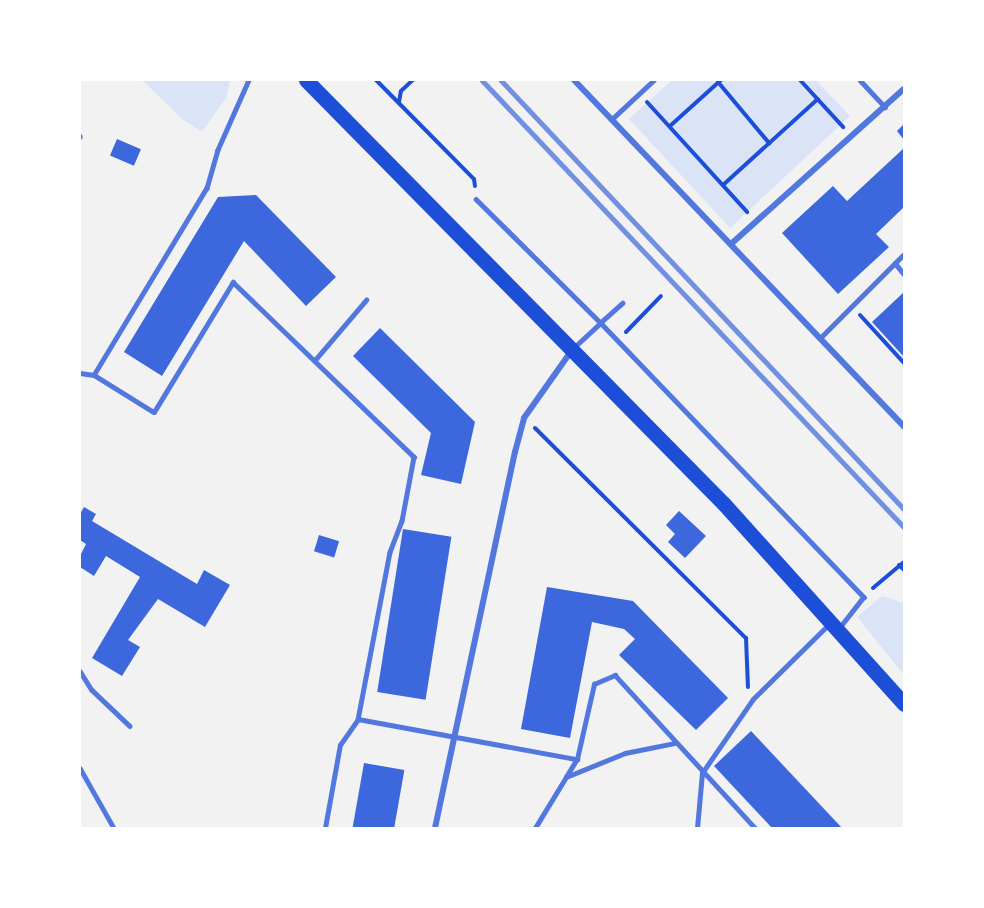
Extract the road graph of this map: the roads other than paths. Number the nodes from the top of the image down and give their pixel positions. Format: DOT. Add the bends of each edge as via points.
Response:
graph roads {
  1 [pos="249,80"];
  2 [pos="306,80"];
  3 [pos="574,80"];
  4 [pos="654,80"];
  5 [pos="860,80"];
  6 [pos="904,89"];
  7 [pos="885,107"];
  8 [pos="612,119"];
  9 [pos="476,199"];
  10 [pos="731,244"];
  11 [pos="904,254"];
  12 [pos="895,264"];
  13 [pos="904,274"];
  14 [pos="366,300"];
  15 [pos="623,303"];
  16 [pos="601,323"];
  17 [pos="820,338"];
  18 [pos="573,349"];
  19 [pos="315,360"];
  20 [pos="80,373"];
  21 [pos="94,375"];
  22 [pos="904,427"];
  23 [pos="836,624"];
  24 [pos="80,671"];
  25 [pos="904,704"];
  26 [pos="358,719"];
  27 [pos="130,726"];
  28 [pos="454,737"];
  29 [pos="675,743"];
  30 [pos="578,759"];
  31 [pos="80,768"];
  32 [pos="702,773"];
  33 [pos="566,777"];
  34 [pos="114,828"];
  35 [pos="325,828"];
  36 [pos="435,828"];
  37 [pos="535,828"];
  38 [pos="697,828"];
  39 [pos="755,828"];
  1 -- 21 [label="lane" via="218,150 207,188"];
  2 -- 18 [label="main road"];
  3 -- 8 [label="street"];
  4 -- 8 [label="lane"];
  5 -- 7 [label="lane"];
  6 -- 7 [label="street"];
  7 -- 10 [label="street"];
  8 -- 10 [label="street"];
  9 -- 16 [label="lane"];
  10 -- 17 [label="street"];
  11 -- 12 [label="lane"];
  12 -- 13 [label="lane"];
  12 -- 17 [label="lane"];
  14 -- 19 [label="lane"];
  15 -- 16 [label="lane"];
  16 -- 18 [label="lane"];
  16 -- 23 [label="lane" via="864,597"];
  17 -- 22 [label="street"];
  18 -- 23 [label="main road"];
  18 -- 28 [label="street" via="524,418"];
  19 -- 21 [label="lane" via="233,282 154,412"];
  19 -- 26 [label="lane" via="414,457 402,521 390,552"];
  20 -- 21 [label="lane"];
  23 -- 25 [label="main road"];
  23 -- 32 [label="lane" via="753,699"];
  24 -- 27 [label="lane" via="92,690"];
  26 -- 28 [label="lane"];
  26 -- 35 [label="lane" via="340,745"];
  28 -- 30 [label="lane"];
  28 -- 36 [label="street"];
  29 -- 30 [label="lane" via="615,675 594,684"];
  29 -- 32 [label="lane"];
  29 -- 33 [label="lane" via="625,753"];
  30 -- 33 [label="lane"];
  31 -- 34 [label="lane"];
  32 -- 38 [label="lane"];
  32 -- 39 [label="lane"];
  33 -- 37 [label="lane"];
}
